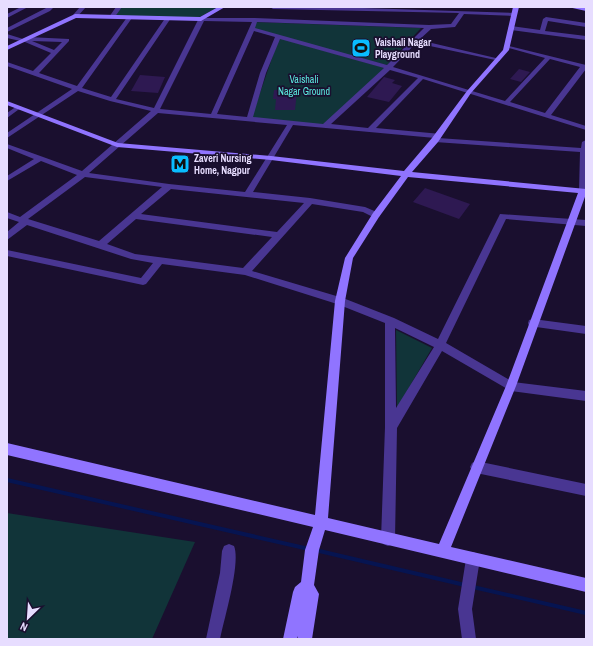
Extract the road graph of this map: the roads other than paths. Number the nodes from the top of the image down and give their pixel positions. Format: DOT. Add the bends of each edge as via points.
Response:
graph roads {
  1 [pos="25,7"];
  2 [pos="51,7"];
  3 [pos="83,7"];
  4 [pos="119,7"];
  5 [pos="222,7"];
  6 [pos="273,7"];
  7 [pos="570,7"];
  8 [pos="343,8"];
  9 [pos="586,9"];
  10 [pos="515,10"];
  11 [pos="464,12"];
  12 [pos="7,16"];
  13 [pos="75,16"];
  14 [pos="112,17"];
  15 [pos="130,17"];
  16 [pos="168,18"];
  17 [pos="202,19"];
  18 [pos="255,20"];
  19 [pos="343,24"];
  20 [pos="586,25"];
  21 [pos="429,27"];
  22 [pos="511,28"];
  23 [pos="252,29"];
  24 [pos="7,30"];
  25 [pos="542,32"];
  26 [pos="7,36"];
  27 [pos="278,36"];
  28 [pos="586,38"];
  29 [pos="25,40"];
  30 [pos="415,41"];
  31 [pos="507,46"];
  32 [pos="7,48"];
  33 [pos="55,53"];
  34 [pos="549,57"];
  35 [pos="498,60"];
  36 [pos="7,64"];
  37 [pos="389,67"];
  38 [pos="585,67"];
  39 [pos="35,72"];
  40 [pos="422,77"];
  41 [pos="79,87"];
  42 [pos="470,92"];
  43 [pos="112,100"];
  44 [pos="507,102"];
  45 [pos="7,103"];
  46 [pos="19,107"];
  47 [pos="156,111"];
  48 [pos="39,115"];
  49 [pos="547,115"];
  50 [pos="7,116"];
  51 [pos="213,116"];
  52 [pos="249,120"];
  53 [pos="291,123"];
  54 [pos="325,126"];
  55 [pos="586,128"];
  56 [pos="370,130"];
  57 [pos="7,136"];
  58 [pos="437,138"];
  59 [pos="117,145"];
  60 [pos="7,146"];
  61 [pos="585,148"];
  62 [pos="15,149"];
  63 [pos="7,154"];
  64 [pos="270,158"];
  65 [pos="39,159"];
  66 [pos="83,174"];
  67 [pos="406,174"];
  68 [pos="7,178"];
  69 [pos="169,186"];
  70 [pos="585,191"];
  71 [pos="248,194"];
  72 [pos="310,201"];
  73 [pos="7,215"];
  74 [pos="376,215"];
  75 [pos="134,216"];
  76 [pos="23,221"];
  77 [pos="572,222"];
  78 [pos="586,223"];
  79 [pos="279,235"];
  80 [pos="7,237"];
  81 [pos="100,245"];
  82 [pos="7,253"];
  83 [pos="160,261"];
  84 [pos="245,272"];
  85 [pos="340,301"];
  86 [pos="390,321"];
  87 [pos="533,323"];
  88 [pos="586,330"];
  89 [pos="440,345"];
  90 [pos="511,386"];
  91 [pos="586,396"];
  92 [pos="391,427"];
  93 [pos="7,449"];
  94 [pos="476,467"];
  95 [pos="586,490"];
  96 [pos="321,522"];
  97 [pos="388,539"];
  98 [pos="230,551"];
  99 [pos="442,552"];
  100 [pos="473,559"];
  101 [pos="586,585"];
  102 [pos="307,586"];
  103 [pos="213,639"];
  104 [pos="290,639"];
  105 [pos="305,639"];
  106 [pos="469,639"];
  1 -- 12 [label="street"];
  2 -- 24 [label="street"];
  3 -- 13 [label="street"];
  4 -- 14 [label="street"];
  5 -- 17 [label="street"];
  6 -- 8 [label="street"];
  7 -- 9 [label="street"];
  8 -- 11 [label="street"];
  8 -- 19 [label="street"];
  10 -- 11 [label="street"];
  10 -- 22 [label="street"];
  11 -- 21 [label="street" via="453,26"];
  13 -- 14 [label="street"];
  13 -- 29 [label="street"];
  14 -- 15 [label="street"];
  15 -- 16 [label="street"];
  15 -- 41 [label="street"];
  16 -- 17 [label="street"];
  16 -- 43 [label="street"];
  17 -- 18 [label="street"];
  17 -- 47 [label="street"];
  18 -- 19 [label="street"];
  18 -- 23 [label="street"];
  19 -- 21 [label="street"];
  20 -- 25 [label="street" via="546,19"];
  21 -- 30 [label="street"];
  22 -- 25 [label="street"];
  22 -- 31 [label="street"];
  23 -- 27 [label="street"];
  23 -- 51 [label="street"];
  25 -- 28 [label="street"];
  26 -- 29 [label="street"];
  27 -- 37 [label="street"];
  27 -- 52 [label="street"];
  29 -- 32 [label="street"];
  29 -- 33 [label="street"];
  29 -- 33 [label="street" via="67,40"];
  30 -- 35 [label="street"];
  30 -- 37 [label="street"];
  31 -- 34 [label="street"];
  31 -- 35 [label="street"];
  33 -- 39 [label="street"];
  34 -- 38 [label="street"];
  34 -- 44 [label="street"];
  35 -- 42 [label="street"];
  36 -- 39 [label="street"];
  37 -- 40 [label="street"];
  37 -- 54 [label="street"];
  38 -- 49 [label="street"];
  39 -- 41 [label="street"];
  40 -- 42 [label="street"];
  40 -- 56 [label="street"];
  41 -- 43 [label="street"];
  41 -- 48 [label="street"];
  42 -- 44 [label="street"];
  42 -- 58 [label="street"];
  43 -- 47 [label="street"];
  44 -- 49 [label="street"];
  45 -- 46 [label="street"];
  46 -- 48 [label="street"];
  46 -- 50 [label="street"];
  47 -- 51 [label="street"];
  47 -- 59 [label="street"];
  48 -- 57 [label="street"];
  48 -- 59 [label="street"];
  49 -- 55 [label="street"];
  51 -- 52 [label="street"];
  52 -- 53 [label="street"];
  53 -- 54 [label="street"];
  53 -- 64 [label="street"];
  54 -- 56 [label="street"];
  56 -- 58 [label="street"];
  58 -- 61 [label="street"];
  58 -- 67 [label="street"];
  59 -- 64 [label="street"];
  59 -- 66 [label="street"];
  60 -- 62 [label="street"];
  61 -- 70 [label="street"];
  62 -- 63 [label="street"];
  62 -- 65 [label="street"];
  64 -- 67 [label="street"];
  64 -- 71 [label="street"];
  65 -- 66 [label="street"];
  65 -- 68 [label="street"];
  66 -- 69 [label="street"];
  66 -- 76 [label="street"];
  67 -- 70 [label="street"];
  67 -- 74 [label="street"];
  69 -- 71 [label="street"];
  69 -- 75 [label="street"];
  70 -- 77 [label="street"];
  71 -- 72 [label="street"];
  72 -- 74 [label="street" via="365,210"];
  72 -- 79 [label="street"];
  73 -- 76 [label="street"];
  74 -- 85 [label="street" via="349,258"];
  75 -- 79 [label="street"];
  75 -- 81 [label="street"];
  76 -- 80 [label="street"];
  76 -- 81 [label="street"];
  77 -- 78 [label="street"];
  77 -- 87 [label="street"];
  77 -- 89 [label="street" via="503,216"];
  79 -- 84 [label="street"];
  81 -- 83 [label="street" via="134,257"];
  82 -- 83 [label="street" via="143,282"];
  83 -- 84 [label="street"];
  84 -- 85 [label="street"];
  85 -- 86 [label="street"];
  85 -- 96 [label="street"];
  86 -- 89 [label="street"];
  86 -- 92 [label="street"];
  87 -- 88 [label="street"];
  87 -- 90 [label="street"];
  89 -- 90 [label="street"];
  89 -- 92 [label="street"];
  90 -- 91 [label="street"];
  90 -- 94 [label="street"];
  92 -- 97 [label="street"];
  93 -- 96 [label="street"];
  94 -- 95 [label="street"];
  94 -- 99 [label="street"];
  96 -- 97 [label="street"];
  96 -- 102 [label="street" via="312,550"];
  97 -- 99 [label="street"];
  98 -- 103 [label="street"];
  99 -- 100 [label="street"];
  100 -- 101 [label="street"];
  100 -- 106 [label="street" via="465,609"];
  102 -- 104 [label="street" via="300,592"];
  102 -- 105 [label="street" via="312,594"];
}
